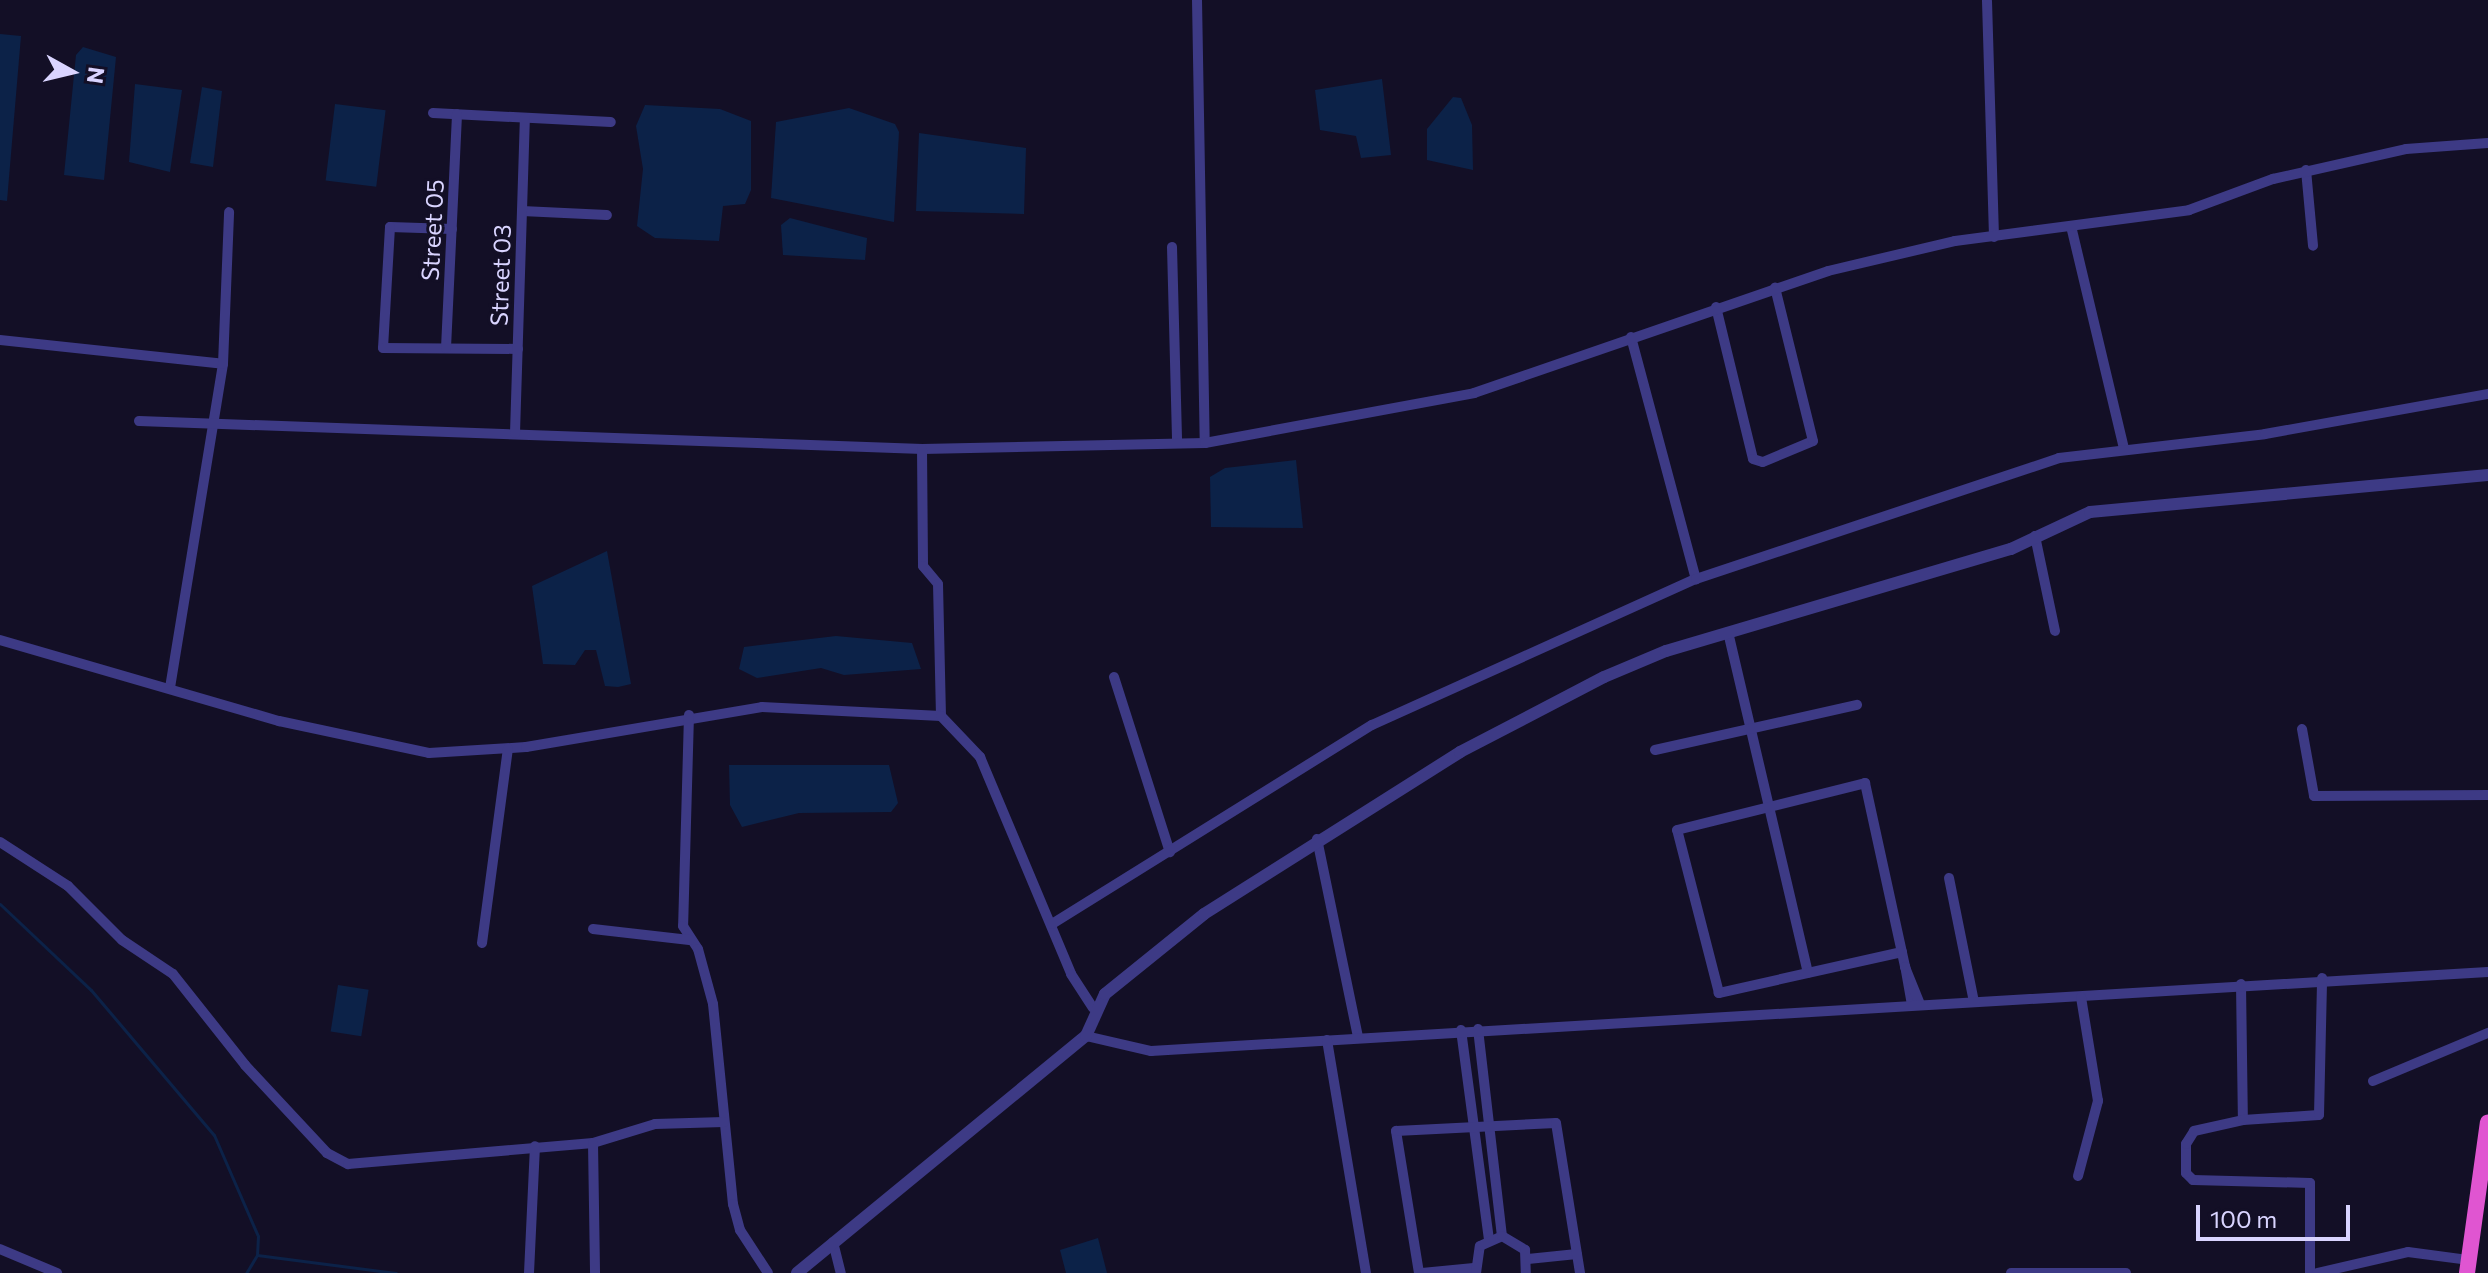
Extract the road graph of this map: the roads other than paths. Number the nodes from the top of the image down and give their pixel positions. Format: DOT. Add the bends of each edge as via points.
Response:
graph roads {
  1 [pos="1197,0"];
  2 [pos="1987,1"];
  3 [pos="433,113"];
  4 [pos="457,114"];
  5 [pos="525,118"];
  6 [pos="611,122"];
  7 [pos="2488,143"];
  8 [pos="2306,170"];
  9 [pos="522,211"];
  10 [pos="229,212"];
  11 [pos="607,215"];
  12 [pos="2071,226"];
  13 [pos="452,229"];
  14 [pos="1994,237"];
  15 [pos="2313,246"];
  16 [pos="1172,247"];
  17 [pos="1775,288"];
  18 [pos="1716,307"];
  19 [pos="1631,337"];
  20 [pos="0,340"];
  21 [pos="446,348"];
  22 [pos="518,349"];
  23 [pos="223,364"];
  24 [pos="2488,394"];
  25 [pos="139,421"];
  26 [pos="217,425"];
  27 [pos="515,433"];
  28 [pos="1177,443"];
  29 [pos="1205,443"];
  30 [pos="2124,448"];
  31 [pos="922,449"];
  32 [pos="2488,475"];
  33 [pos="2035,536"];
  34 [pos="1696,579"];
  35 [pos="2055,631"];
  36 [pos="1728,632"];
  37 [pos="0,640"];
  38 [pos="1114,677"];
  39 [pos="170,686"];
  40 [pos="1857,705"];
  41 [pos="689,715"];
  42 [pos="941,716"];
  43 [pos="1753,728"];
  44 [pos="2302,729"];
  45 [pos="508,749"];
  46 [pos="1655,750"];
  47 [pos="2488,795"];
  48 [pos="1771,807"];
  49 [pos="1317,839"];
  50 [pos="0,842"];
  51 [pos="1170,852"];
  52 [pos="1949,878"];
  53 [pos="1052,924"];
  54 [pos="593,929"];
  55 [pos="689,940"];
  56 [pos="482,943"];
  57 [pos="1902,952"];
  58 [pos="2488,972"];
  59 [pos="1808,973"];
  60 [pos="2322,978"];
  61 [pos="2241,984"];
  62 [pos="2081,997"];
  63 [pos="1974,1002"];
  64 [pos="1916,1005"];
  65 [pos="1093,1008"];
  66 [pos="1478,1029"];
  67 [pos="1461,1030"];
  68 [pos="2488,1033"];
  69 [pos="1086,1036"];
  70 [pos="1358,1037"];
  71 [pos="1327,1040"];
  72 [pos="2373,1081"];
  73 [pos="2243,1120"];
  74 [pos="724,1122"];
  75 [pos="2488,1122"];
  76 [pos="1489,1126"];
  77 [pos="1474,1127"];
  78 [pos="593,1143"];
  79 [pos="535,1146"];
  80 [pos="2078,1176"];
  81 [pos="1502,1236"];
  82 [pos="1489,1239"];
  83 [pos="833,1242"];
  84 [pos="0,1249"];
  85 [pos="1577,1254"];
  86 [pos="1528,1259"];
  87 [pos="2468,1267"];
  88 [pos="1475,1271"];
  89 [pos="57,1273"];
  90 [pos="529,1273"];
  91 [pos="595,1273"];
  92 [pos="768,1273"];
  93 [pos="797,1273"];
  94 [pos="841,1273"];
  95 [pos="1366,1273"];
  96 [pos="1420,1273"];
  97 [pos="1526,1273"];
  98 [pos="1580,1273"];
  99 [pos="2011,1273"];
  100 [pos="2126,1273"];
  101 [pos="2310,1273"];
  102 [pos="2317,1273"];
  1 -- 29 [label="street"];
  2 -- 14 [label="street"];
  3 -- 4 [label="street"];
  4 -- 5 [label="street"];
  4 -- 13 [label="street, Street 05"];
  5 -- 6 [label="street"];
  5 -- 9 [label="street, Street 03"];
  7 -- 8 [label="street" via="2441,143"];
  8 -- 12 [label="street" via="2189,210"];
  8 -- 15 [label="street"];
  9 -- 11 [label="street"];
  9 -- 22 [label="street, Street 03"];
  10 -- 23 [label="street"];
  12 -- 14 [label="street"];
  12 -- 30 [label="street"];
  13 -- 21 [label="street, Street 05"];
  13 -- 21 [label="street" via="390,227 383,348"];
  14 -- 17 [label="street"];
  16 -- 28 [label="street"];
  17 -- 18 [label="street"];
  17 -- 18 [label="street" via="1813,441 1763,462 1753,459"];
  18 -- 19 [label="street"];
  19 -- 29 [label="street" via="1474,393"];
  19 -- 34 [label="street"];
  20 -- 23 [label="street"];
  21 -- 22 [label="street"];
  22 -- 27 [label="street, Street 03"];
  23 -- 26 [label="street"];
  24 -- 30 [label="street" via="2265,434"];
  25 -- 26 [label="street"];
  26 -- 27 [label="street"];
  26 -- 39 [label="street"];
  27 -- 31 [label="street"];
  28 -- 29 [label="street"];
  28 -- 31 [label="street"];
  30 -- 34 [label="street" via="2007,473"];
  31 -- 42 [label="street" via="923,566 938,584"];
  32 -- 33 [label="street" via="2119,506"];
  33 -- 35 [label="street"];
  33 -- 36 [label="street" via="1940,572"];
  34 -- 51 [label="street" via="1372,725"];
  36 -- 43 [label="street"];
  36 -- 49 [label="street" via="1540,709"];
  37 -- 39 [label="street"];
  38 -- 51 [label="street"];
  39 -- 45 [label="street" via="366,742 429,753"];
  40 -- 43 [label="street"];
  41 -- 42 [label="street" via="808,705"];
  41 -- 45 [label="street"];
  41 -- 55 [label="street" via="683,926"];
  42 -- 53 [label="street" via="980,757"];
  43 -- 46 [label="street"];
  43 -- 48 [label="street"];
  44 -- 47 [label="street" via="2314,796"];
  45 -- 56 [label="street"];
  48 -- 57 [label="street" via="1865,783"];
  48 -- 59 [label="street"];
  48 -- 59 [label="street" via="1677,830 1719,993"];
  49 -- 65 [label="street" via="1204,914"];
  49 -- 70 [label="street"];
  50 -- 79 [label="street" via="68,886 122,940 173,974 327,1153 348,1164 388,1164"];
  51 -- 53 [label="street"];
  52 -- 63 [label="street"];
  53 -- 65 [label="street"];
  54 -- 55 [label="street"];
  55 -- 74 [label="street" via="713,1004"];
  57 -- 59 [label="street"];
  57 -- 64 [label="street"];
  58 -- 60 [label="street"];
  60 -- 61 [label="street"];
  60 -- 73 [label="street" via="2319,1115"];
  61 -- 62 [label="street"];
  61 -- 73 [label="street"];
  62 -- 63 [label="street"];
  62 -- 80 [label="street" via="2098,1101"];
  63 -- 64 [label="street"];
  64 -- 66 [label="street"];
  65 -- 69 [label="street"];
  66 -- 67 [label="street"];
  66 -- 76 [label="street"];
  67 -- 70 [label="street"];
  67 -- 77 [label="street"];
  68 -- 72 [label="street"];
  69 -- 71 [label="street" via="1151,1051"];
  69 -- 83 [label="street"];
  70 -- 71 [label="street"];
  71 -- 95 [label="street"];
  73 -- 101 [label="street" via="2188,1135 2186,1173 2197,1180 2310,1183"];
  74 -- 78 [label="street" via="655,1124"];
  74 -- 92 [label="street" via="740,1230"];
  75 -- 87 [label="highway"];
  76 -- 77 [label="street"];
  76 -- 81 [label="street"];
  76 -- 85 [label="street" via="1559,1124"];
  77 -- 82 [label="street"];
  77 -- 96 [label="street" via="1396,1132"];
  78 -- 79 [label="street"];
  78 -- 91 [label="street"];
  79 -- 90 [label="street"];
  81 -- 82 [label="street"];
  81 -- 86 [label="street" via="1519,1243"];
  82 -- 88 [label="street"];
  83 -- 93 [label="street"];
  83 -- 94 [label="street"];
  84 -- 89 [label="street"];
  85 -- 86 [label="street"];
  85 -- 98 [label="street"];
  86 -- 97 [label="street"];
  87 -- 102 [label="street" via="2408,1252"];
  88 -- 96 [label="street"];
  99 -- 100 [label="street"];
}
